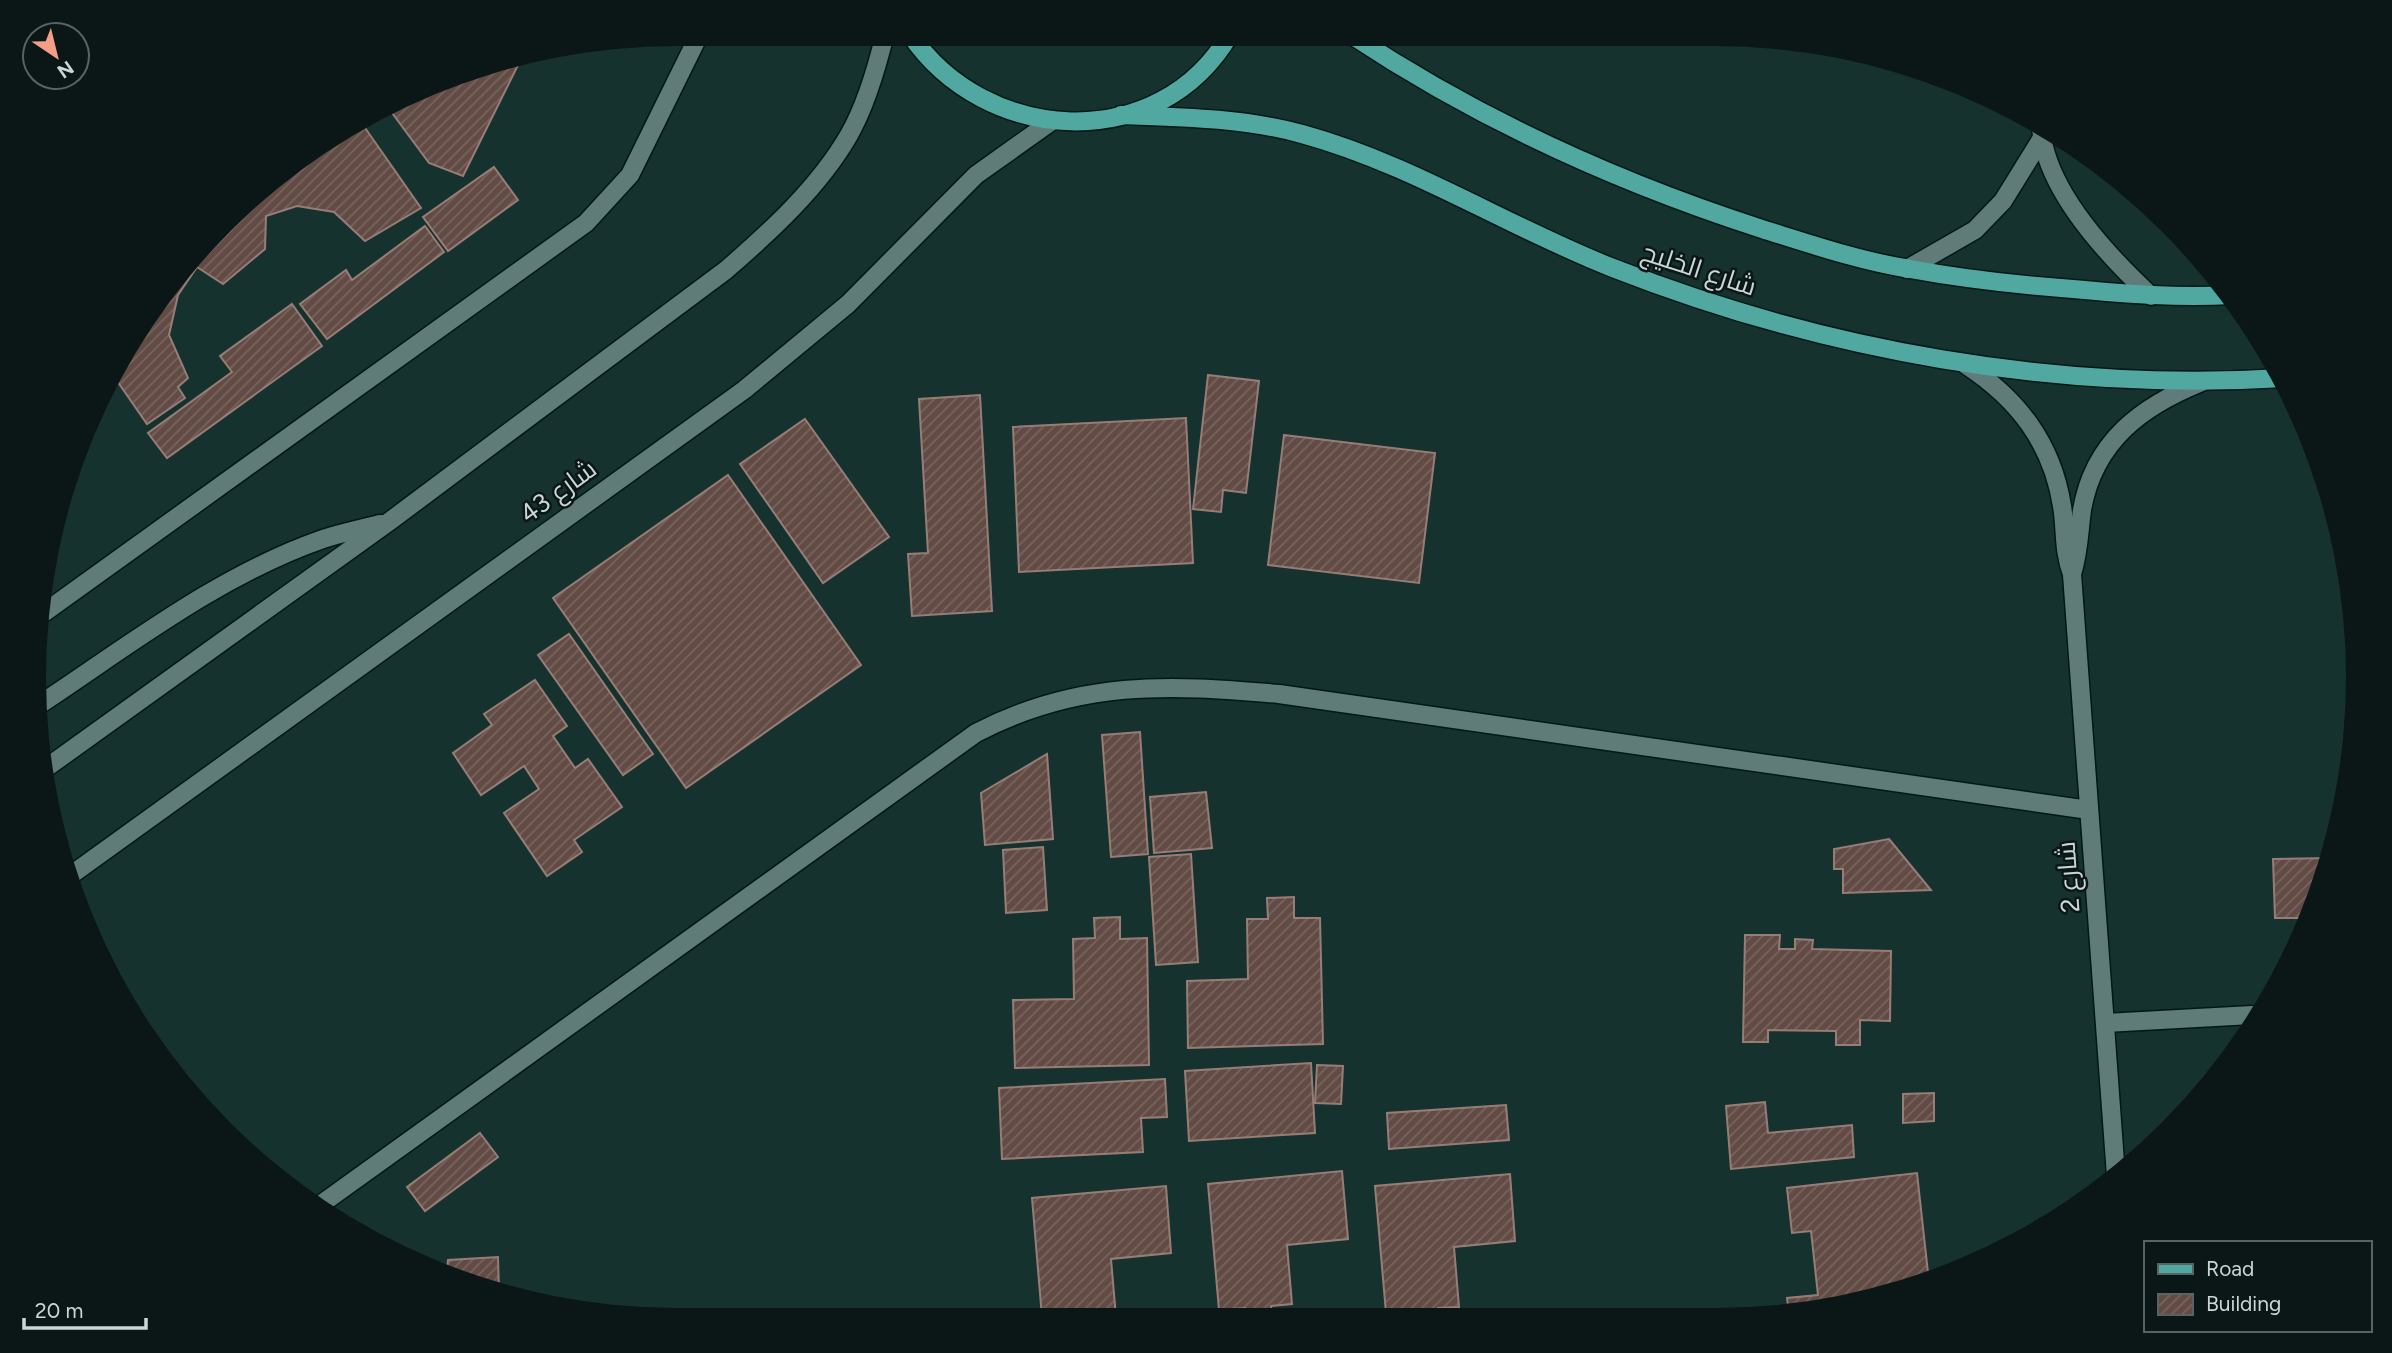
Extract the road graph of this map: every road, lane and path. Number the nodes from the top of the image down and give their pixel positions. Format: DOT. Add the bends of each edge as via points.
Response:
graph roads {
  1 [pos="694,46"];
  2 [pos="882,46"];
  3 [pos="920,46"];
  4 [pos="1220,46"];
  5 [pos="1369,46"];
  6 [pos="1122,115"];
  7 [pos="1052,121"];
  8 [pos="2040,136"];
  9 [pos="2046,140"];
  10 [pos="1907,269"];
  11 [pos="2218,295"];
  12 [pos="2151,296"];
  13 [pos="1966,365"];
  14 [pos="2271,379"];
  15 [pos="2202,382"];
  16 [pos="390,521"];
  17 [pos="2072,574"];
  18 [pos="50,609"];
  19 [pos="47,700"];
  20 [pos="52,764"];
  21 [pos="2089,810"];
  22 [pos="77,871"];
  23 [pos="2247,1015"];
  24 [pos="2105,1023"];
  25 [pos="2115,1165"];
  26 [pos="326,1201"];
  1 -- 18 [label="street" via="629,175 586,223"];
  2 -- 16 [label="street" via="849,135 773,228 677,308"];
  3 -- 7 [label="main road" via="944,74 968,92 1022,116"];
  4 -- 6 [label="main road" via="1195,76 1160,100"];
  5 -- 10 [label="main road" via="1503,123 1639,186 1810,244"];
  6 -- 7 [label="main road"];
  6 -- 13 [label="main road, شارع الخليج" via="1211,120 1299,133 1387,162 1550,241 1726,308"];
  7 -- 22 [label="street, شارع 43" via="976,175 848,304 744,390"];
  8 -- 10 [label="street" via="2003,201 1975,230"];
  9 -- 12 [label="street" via="2052,167 2071,203 2094,237"];
  10 -- 12 [label="main road"];
  11 -- 12 [label="main road"];
  13 -- 15 [label="main road, شارع الخليج" via="2108,379"];
  13 -- 17 [label="street, شارع 2" via="2008,396 2040,438 2059,489 2063,546"];
  14 -- 15 [label="main road, شارع الخليج"];
  15 -- 17 [label="street, شارع 2" via="2148,406 2109,446 2088,487"];
  16 -- 19 [label="street" via="322,539 254,570 188,607"];
  16 -- 20 [label="street"];
  17 -- 21 [label="street, شارع 2"];
  21 -- 24 [label="street, شارع 2"];
  21 -- 26 [label="street" via="1279,694 1182,686 1057,699 976,733"];
  23 -- 24 [label="street"];
  24 -- 25 [label="street, شارع 2"];
}
